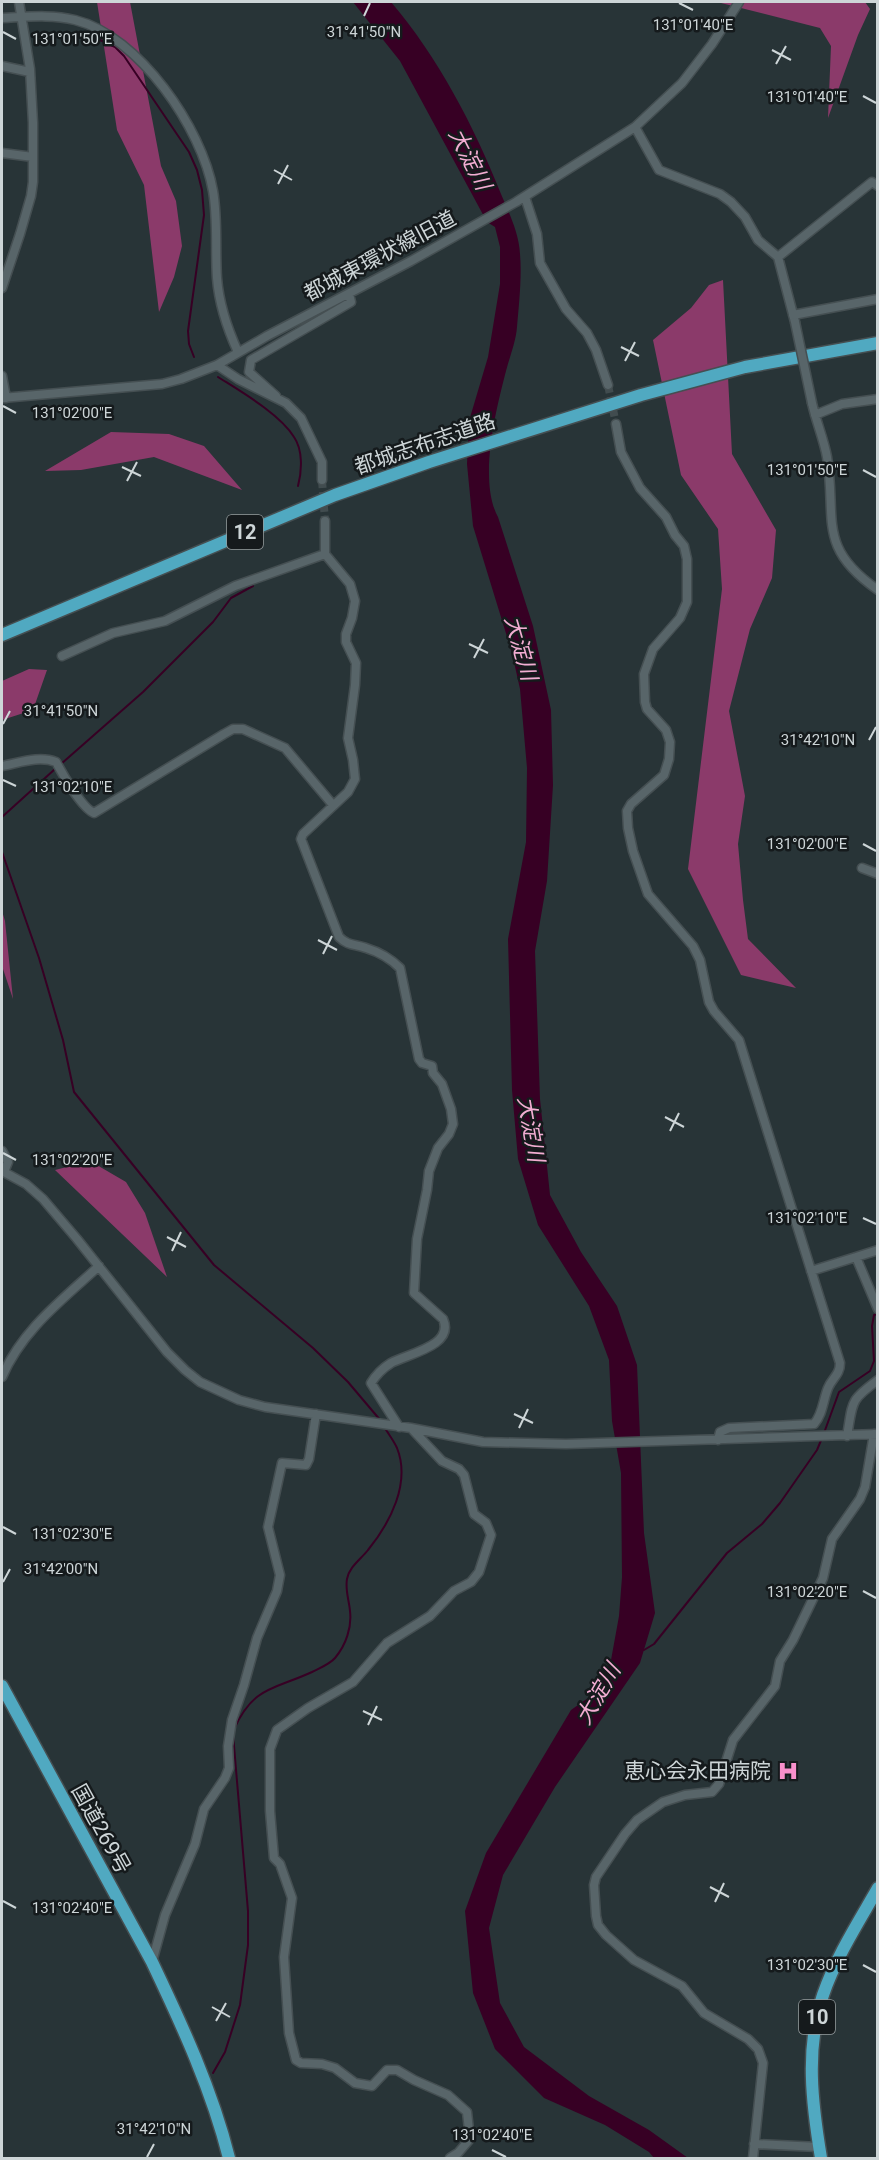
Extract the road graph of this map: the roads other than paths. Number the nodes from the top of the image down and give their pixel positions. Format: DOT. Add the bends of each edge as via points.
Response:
graph roads {
  1 [pos="19,2"];
  2 [pos="739,2"];
  3 [pos="21,17"];
  4 [pos="2,18"];
  5 [pos="2,66"];
  6 [pos="30,72"];
  7 [pos="635,127"];
  8 [pos="2,153"];
  9 [pos="33,157"];
  10 [pos="878,186"];
  11 [pos="525,197"];
  12 [pos="778,257"];
  13 [pos="2,288"];
  14 [pos="349,294"];
  15 [pos="878,299"];
  16 [pos="794,318"];
  17 [pos="878,343"];
  18 [pos="238,352"];
  19 [pos="217,365"];
  20 [pos="2,376"];
  21 [pos="608,385"];
  22 [pos="276,396"];
  23 [pos="4,398"];
  24 [pos="878,399"];
  25 [pos="814,415"];
  26 [pos="616,424"];
  27 [pos="322,480"];
  28 [pos="324,521"];
  29 [pos="325,554"];
  30 [pos="878,590"];
  31 [pos="63,608"];
  32 [pos="2,633"];
  33 [pos="2,642"];
  34 [pos="62,656"];
  35 [pos="2,766"];
  36 [pos="333,805"];
  37 [pos="862,868"];
  38 [pos="878,874"];
  39 [pos="2,1152"];
  40 [pos="3,1172"];
  41 [pos="878,1250"];
  42 [pos="856,1257"];
  43 [pos="99,1266"];
  44 [pos="811,1271"];
  45 [pos="877,1308"];
  46 [pos="2,1377"];
  47 [pos="878,1380"];
  48 [pos="316,1414"];
  49 [pos="394,1426"];
  50 [pos="411,1428"];
  51 [pos="876,1434"];
  52 [pos="845,1436"];
  53 [pos="718,1440"];
  54 [pos="2,1686"];
  55 [pos="878,1888"];
  56 [pos="152,1962"];
  57 [pos="754,2144"];
  58 [pos="820,2153"];
  59 [pos="229,2158"];
  60 [pos="450,2158"];
  61 [pos="753,2158"];
  1 -- 3 [label="street"];
  2 -- 7 [label="street, 都城東環状線旧道" via="682,83"];
  3 -- 4 [label="street"];
  3 -- 6 [label="street"];
  3 -- 18 [label="street" via="75,20 112,36 155,77 185,120 204,159 213,190 220,304"];
  5 -- 6 [label="street"];
  6 -- 9 [label="street"];
  7 -- 11 [label="street, 都城東環状線旧道"];
  7 -- 12 [label="street" via="659,170 706,187 731,202 758,240"];
  8 -- 9 [label="street"];
  9 -- 13 [label="street" via="31,196"];
  10 -- 12 [label="street" via="872,182"];
  11 -- 14 [label="street, 都城東環状線旧道"];
  11 -- 21 [label="street" via="537,234 540,262 566,309 587,333"];
  12 -- 16 [label="street"];
  14 -- 18 [label="street, 都城東環状線旧道"];
  14 -- 22 [label="street" via="351,302 251,360 249,372"];
  15 -- 16 [label="street"];
  16 -- 25 [label="street, bridge"];
  17 -- 31 [label="highway, 都城志布志道路 / 12" via="745,367 544,424 335,495"];
  18 -- 19 [label="street, 都城東環状線旧道"];
  19 -- 22 [label="street"];
  19 -- 23 [label="street, 都城東環状線旧道" via="162,384"];
  20 -- 23 [label="street"];
  22 -- 27 [label="street" via="305,424 322,462"];
  24 -- 25 [label="street" via="842,404"];
  25 -- 30 [label="street" via="826,457 832,532 849,566"];
  26 -- 44 [label="street" via="621,452 635,479 666,517 684,546 687,559 687,602 680,618 653,649 644,674 647,710 666,730 669,759 664,775 627,811 633,851 648,894 693,946 709,1002 739,1040"];
  28 -- 29 [label="street"];
  29 -- 34 [label="street" via="235,586 165,621 113,633"];
  29 -- 36 [label="street" via="350,584 355,601 346,642 356,663 348,738 355,779 348,792"];
  31 -- 32 [label="highway"];
  31 -- 33 [label="highway"];
  35 -- 36 [label="street" via="36,760 56,762 87,810 94,813 224,734 243,729 285,748"];
  36 -- 49 [label="street" via="303,834 304,851 339,937 345,944 378,952 400,968 419,1059 432,1066 442,1084 453,1124 429,1171 417,1239 414,1293 443,1319 445,1332 432,1346 389,1364 371,1383"];
  37 -- 38 [label="street"];
  39 -- 40 [label="street" via="8,1162"];
  40 -- 43 [label="street" via="26,1184 42,1199"];
  41 -- 42 [label="street"];
  42 -- 44 [label="street"];
  42 -- 45 [label="street"];
  43 -- 46 [label="street" via="24,1338"];
  43 -- 48 [label="street" via="167,1352 200,1382 239,1400"];
  44 -- 53 [label="street" via="840,1363 819,1418 808,1425 729,1428 720,1432"];
  47 -- 52 [label="street" via="853,1401"];
  48 -- 49 [label="street"];
  48 -- 56 [label="street" via="306,1464 282,1463 267,1527 280,1575 277,1591 256,1638 232,1720 229,1768 204,1809"];
  49 -- 50 [label="street"];
  50 -- 53 [label="street" via="483,1442"];
  50 -- 60 [label="street" via="442,1461 464,1475 474,1514 486,1523 491,1534 479,1572 430,1616 387,1643 353,1682 277,1730 270,1749 270,1811 274,1858 280,1864 292,1898 284,1957 289,2033 296,2060 335,2068 356,2083 372,2086 387,2070 397,2070 448,2095 467,2112 470,2139"];
  51 -- 52 [label="street"];
  51 -- 57 [label="street" via="860,1499 832,1539 820,1586 780,1661 775,1686 733,1740 719,1784 712,1792 685,1795 652,1808 625,1834 599,1870 594,1885 598,1925 606,1935 641,1966 682,1986 704,2013 758,2049 763,2063"];
  52 -- 53 [label="street"];
  54 -- 56 [label="highway, 国道269号"];
  55 -- 58 [label="highway, 10" via="831,1973 814,2028 812,2092"];
  56 -- 59 [label="highway, 国道269号" via="198,2063"];
  57 -- 58 [label="street"];
  57 -- 61 [label="street"];
}
